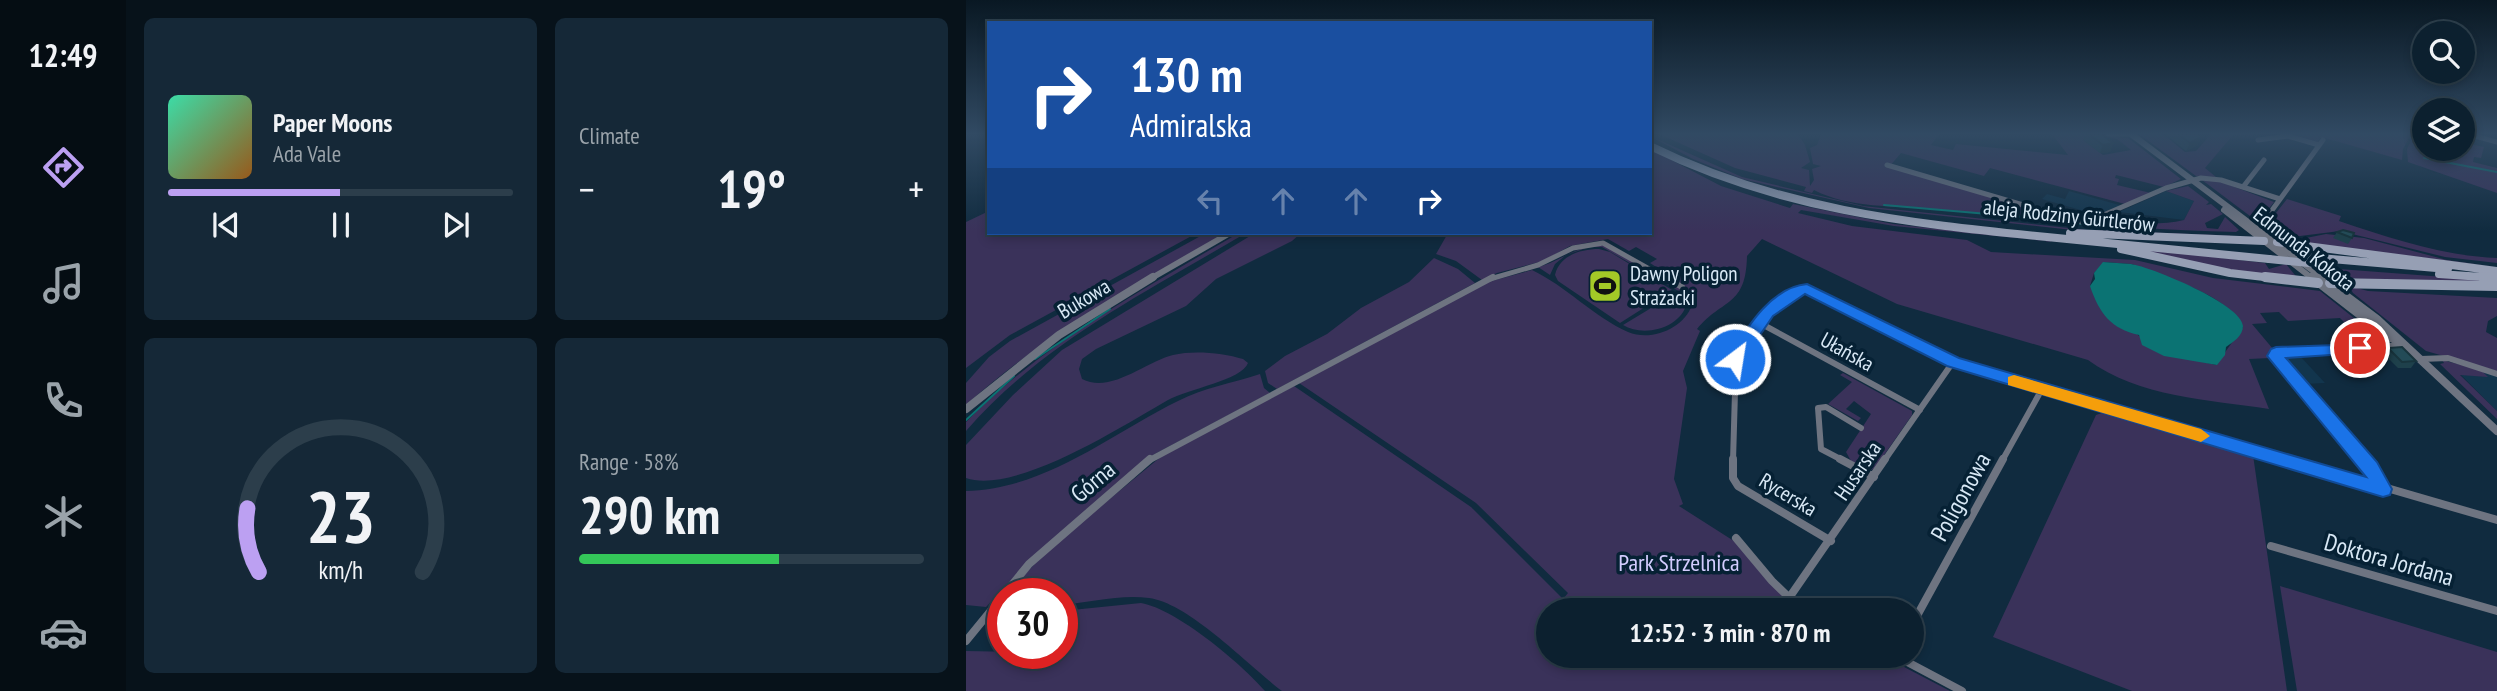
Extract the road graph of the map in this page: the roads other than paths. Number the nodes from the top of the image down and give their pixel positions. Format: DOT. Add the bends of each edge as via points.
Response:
graph roads {
  1 [pos="1694,166"];
  2 [pos="1707,166"];
  3 [pos="1891,166"];
  4 [pos="2173,166"];
  5 [pos="2259,166"];
  6 [pos="2304,166"];
  7 [pos="2191,180"];
  8 [pos="2243,187"];
  9 [pos="2280,199"];
  10 [pos="2219,202"];
  11 [pos="2262,224"];
  12 [pos="2066,233"];
  13 [pos="1227,235"];
  14 [pos="2055,237"];
  15 [pos="2264,241"];
  16 [pos="2277,242"];
  17 [pos="2265,256"];
  18 [pos="2497,271"];
  19 [pos="2497,278"];
  20 [pos="2318,282"];
  21 [pos="2330,283"];
  22 [pos="2497,286"];
  23 [pos="1682,287"];
  24 [pos="1758,322"];
  25 [pos="2405,345"];
  26 [pos="2421,359"];
  27 [pos="1953,362"];
  28 [pos="2497,374"];
  29 [pos="2042,389"];
  30 [pos="966,410"];
  31 [pos="1920,410"];
  32 [pos="1861,428"];
  33 [pos="2497,431"];
  34 [pos="1874,477"];
  35 [pos="2383,489"];
  36 [pos="2497,520"];
  37 [pos="1736,538"];
  38 [pos="1831,541"];
  39 [pos="2270,546"];
  40 [pos="1789,598"];
  41 [pos="1924,603"];
  42 [pos="2497,611"];
  43 [pos="966,641"];
  44 [pos="1919,668"];
  45 [pos="1962,691"];
  1 -- 14 [label="main road, aleja Rodziny Gürtlerów" via="1728,182 1828,210"];
  2 -- 12 [label="main road, aleja Rodziny Gürtlerów" via="1810,200 1905,217"];
  3 -- 7 [label="street" via="2085,223"];
  4 -- 7 [label="street, Edmunda Kokota"];
  5 -- 8 [label="street"];
  6 -- 9 [label="street"];
  7 -- 8 [label="street" via="2212,179"];
  7 -- 10 [label="street, Edmunda Kokota"];
  8 -- 9 [label="street"];
  9 -- 11 [label="street"];
  10 -- 15 [label="street, Edmunda Kokota"];
  10 -- 16 [label="street, Edmunda Kokota"];
  12 -- 15 [label="main road"];
  12 -- 17 [label="main road, aleja Rodziny Gürtlerów"];
  13 -- 30 [label="street, Bukowa" via="1068,329 1012,369"];
  14 -- 17 [label="main road, aleja Rodziny Gürtlerów"];
  14 -- 20 [label="main road" via="2230,273"];
  15 -- 16 [label="street"];
  15 -- 20 [label="street, Edmunda Kokota"];
  16 -- 18 [label="main road"];
  16 -- 21 [label="street, Edmunda Kokota"];
  17 -- 18 [label="main road, aleja Rodziny Gürtlerów"];
  17 -- 19 [label="main road, aleja Rodziny Gürtlerów, bridge"];
  20 -- 21 [label="street"];
  20 -- 25 [label="street, Edmunda Kokota"];
  21 -- 22 [label="main road"];
  21 -- 25 [label="street, Edmunda Kokota"];
  23 -- 43 [label="street, Górna" via="1609,244 1579,246 1538,265 1497,275 1153,457 1030,564"];
  24 -- 27 [label="street, Rycerska" via="1799,290 1809,290"];
  24 -- 31 [label="street, Ułańska"];
  24 -- 38 [label="street, Rycerska" via="1735,359 1735,482"];
  25 -- 26 [label="street, Edmunda Kokota"];
  25 -- 35 [label="street" via="2275,354 2370,467"];
  26 -- 28 [label="street" via="2448,358"];
  26 -- 33 [label="street, Edmunda Kokota"];
  27 -- 29 [label="street"];
  27 -- 31 [label="street, Husarska"];
  29 -- 35 [label="street"];
  29 -- 41 [label="street, Poligonowa"];
  31 -- 34 [label="street, Husarska"];
  32 -- 34 [label="street" via="1826,407 1818,408 1821,449"];
  34 -- 38 [label="street, Husarska"];
  35 -- 36 [label="street"];
  37 -- 40 [label="street"];
  38 -- 40 [label="street, Husarska"];
  39 -- 42 [label="street, Doktora Jordana"];
  44 -- 45 [label="street"];
}
